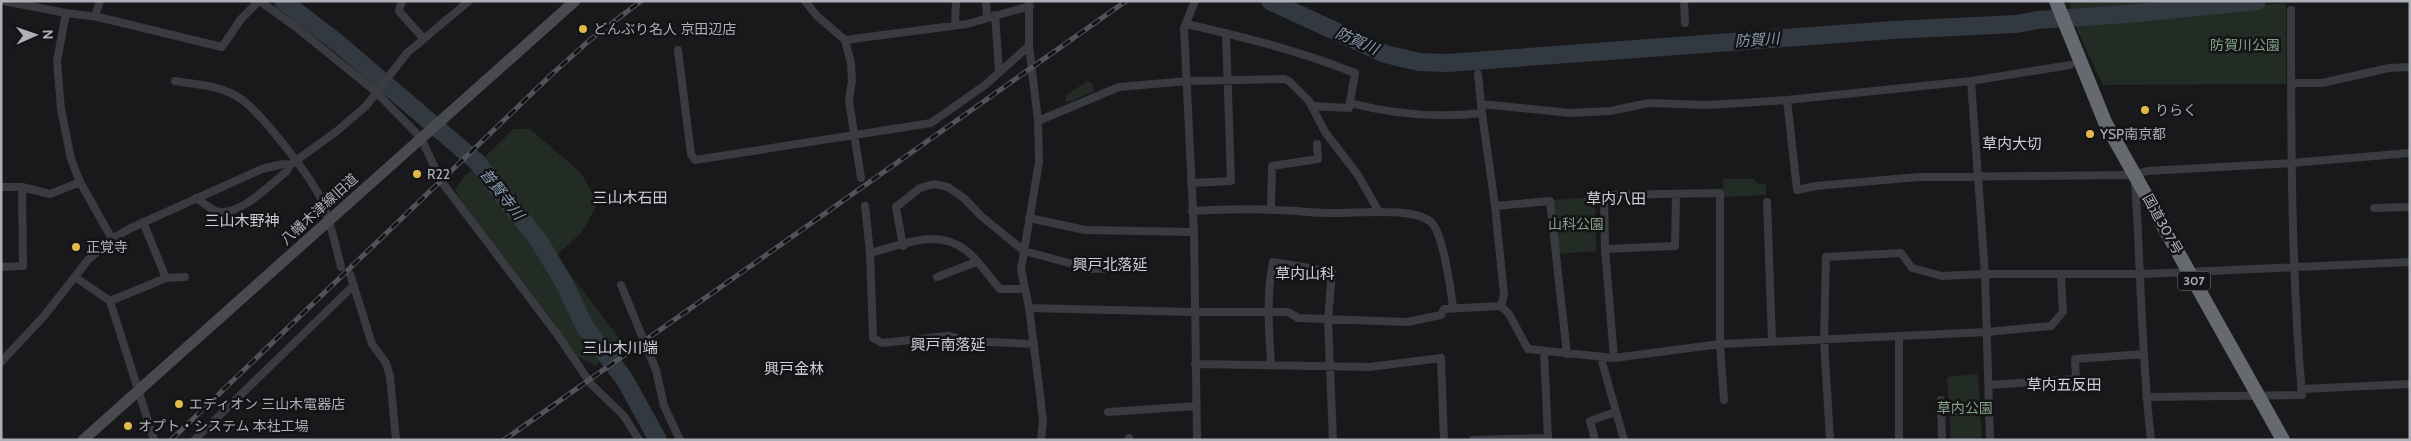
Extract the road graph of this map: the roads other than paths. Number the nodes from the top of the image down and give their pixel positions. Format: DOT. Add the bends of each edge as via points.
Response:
graph roads {
  1 [pos="4,1"];
  2 [pos="100,1"];
  3 [pos="259,1"];
  4 [pos="402,1"];
  5 [pos="469,1"];
  6 [pos="575,1"];
  7 [pos="806,1"];
  8 [pos="956,1"];
  9 [pos="986,1"];
  10 [pos="1195,1"];
  11 [pos="1684,1"];
  12 [pos="2056,1"];
  13 [pos="35,4"];
  14 [pos="1030,4"];
  15 [pos="2292,10"];
  16 [pos="66,13"];
  17 [pos="995,15"];
  18 [pos="95,16"];
  19 [pos="986,18"];
  20 [pos="1686,23"];
  21 [pos="1186,24"];
  22 [pos="955,25"];
  23 [pos="1226,32"];
  24 [pos="423,38"];
  25 [pos="845,40"];
  26 [pos="1029,46"];
  27 [pos="678,50"];
  28 [pos="2070,65"];
  29 [pos="2410,67"];
  30 [pos="999,71"];
  31 [pos="1478,74"];
  32 [pos="1227,80"];
  33 [pos="175,81"];
  34 [pos="1188,81"];
  35 [pos="1971,81"];
  36 [pos="2291,83"];
  37 [pos="377,91"];
  38 [pos="1787,100"];
  39 [pos="1350,103"];
  40 [pos="1312,106"];
  41 [pos="1481,109"];
  42 [pos="1038,121"];
  43 [pos="423,136"];
  44 [pos="853,136"];
  45 [pos="1317,144"];
  46 [pos="2410,153"];
  47 [pos="293,163"];
  48 [pos="2291,163"];
  49 [pos="2135,175"];
  50 [pos="1977,176"];
  51 [pos="861,178"];
  52 [pos="80,182"];
  53 [pos="1192,183"];
  54 [pos="1,187"];
  55 [pos="22,187"];
  56 [pos="1676,194"];
  57 [pos="196,198"];
  58 [pos="1768,202"];
  59 [pos="864,206"];
  60 [pos="1495,206"];
  61 [pos="2410,207"];
  62 [pos="2374,208"];
  63 [pos="1271,209"];
  64 [pos="1192,211"];
  65 [pos="1379,212"];
  66 [pos="1029,218"];
  67 [pos="328,221"];
  68 [pos="144,222"];
  69 [pos="1194,232"];
  70 [pos="112,239"];
  71 [pos="903,246"];
  72 [pos="1605,249"];
  73 [pos="1024,250"];
  74 [pos="870,253"];
  75 [pos="976,262"];
  76 [pos="2410,262"];
  77 [pos="1,267"];
  78 [pos="341,267"];
  79 [pos="2294,267"];
  80 [pos="1134,268"];
  81 [pos="2189,271"];
  82 [pos="350,274"];
  83 [pos="1985,274"];
  84 [pos="2142,274"];
  85 [pos="2061,275"];
  86 [pos="75,277"];
  87 [pos="185,277"];
  88 [pos="937,277"];
  89 [pos="166,278"];
  90 [pos="354,285"];
  91 [pos="621,285"];
  92 [pos="1025,289"];
  93 [pos="110,301"];
  94 [pos="1501,306"];
  95 [pos="1453,307"];
  96 [pos="1029,308"];
  97 [pos="1194,312"];
  98 [pos="1268,312"];
  99 [pos="1328,320"];
  100 [pos="1987,332"];
  101 [pos="1899,337"];
  102 [pos="1824,340"];
  103 [pos="1772,342"];
  104 [pos="1034,344"];
  105 [pos="1720,344"];
  106 [pos="1544,352"];
  107 [pos="1567,354"];
  108 [pos="2144,354"];
  109 [pos="1601,358"];
  110 [pos="1614,358"];
  111 [pos="1,362"];
  112 [pos="1195,364"];
  113 [pos="1271,365"];
  114 [pos="1331,366"];
  115 [pos="2410,384"];
  116 [pos="1989,385"];
  117 [pos="2302,389"];
  118 [pos="138,392"];
  119 [pos="2259,396"];
  120 [pos="2146,397"];
  121 [pos="1724,400"];
  122 [pos="1941,400"];
  123 [pos="1196,406"];
  124 [pos="1108,412"];
  125 [pos="1615,412"];
  126 [pos="82,440"];
  127 [pos="154,440"];
  128 [pos="194,440"];
  129 [pos="396,440"];
  130 [pos="639,440"];
  131 [pos="680,440"];
  132 [pos="1041,440"];
  133 [pos="1196,440"];
  134 [pos="1332,440"];
  135 [pos="1444,440"];
  136 [pos="1473,440"];
  137 [pos="1595,440"];
  138 [pos="1624,440"];
  139 [pos="1830,440"];
  140 [pos="1899,440"];
  141 [pos="1942,440"];
  142 [pos="1990,440"];
  143 [pos="2150,440"];
  144 [pos="2283,440"];
  1 -- 13 [label="street"];
  2 -- 18 [label="street"];
  3 -- 18 [label="street" via="241,19 222,47"];
  3 -- 37 [label="street"];
  4 -- 24 [label="street" via="399,11"];
  5 -- 24 [label="street"];
  6 -- 43 [label="street, 八幡木津線旧道"];
  7 -- 25 [label="street" via="817,16"];
  8 -- 22 [label="street"];
  9 -- 19 [label="street"];
  10 -- 21 [label="street"];
  11 -- 20 [label="street"];
  12 -- 49 [label="highway, 国道307号 / 307" via="2105,122"];
  13 -- 16 [label="street"];
  14 -- 17 [label="street"];
  14 -- 26 [label="street"];
  15 -- 36 [label="street"];
  16 -- 18 [label="street"];
  16 -- 52 [label="street" via="56,61 57,82 71,158"];
  17 -- 19 [label="street"];
  17 -- 30 [label="street"];
  19 -- 22 [label="street"];
  21 -- 23 [label="street"];
  21 -- 34 [label="street"];
  22 -- 25 [label="street"];
  23 -- 32 [label="street"];
  23 -- 39 [label="street" via="1306,54 1355,73"];
  24 -- 37 [label="street"];
  25 -- 44 [label="street" via="851,63 848,101"];
  26 -- 30 [label="street"];
  26 -- 42 [label="street"];
  27 -- 44 [label="street" via="690,154 695,160"];
  28 -- 35 [label="street"];
  29 -- 36 [label="street" via="2388,68 2322,83"];
  30 -- 44 [label="street" via="985,85 931,123"];
  31 -- 41 [label="street"];
  32 -- 34 [label="street"];
  32 -- 40 [label="street" via="1284,79 1294,85"];
  32 -- 53 [label="street" via="1231,181"];
  33 -- 47 [label="street" via="213,86 241,98 264,121"];
  34 -- 42 [label="street" via="1119,87"];
  34 -- 53 [label="street"];
  35 -- 38 [label="street"];
  35 -- 50 [label="street"];
  36 -- 48 [label="street"];
  37 -- 43 [label="street"];
  37 -- 47 [label="street" via="366,106 338,131"];
  38 -- 41 [label="street" via="1708,105 1649,103 1610,111 1570,113"];
  38 -- 50 [label="street" via="1797,190 1919,177"];
  39 -- 40 [label="street" via="1348,108"];
  39 -- 41 [label="street" via="1376,110 1425,114 1460,115"];
  40 -- 65 [label="street" via="1325,132 1358,175"];
  41 -- 60 [label="street"];
  42 -- 66 [label="street" via="1039,162"];
  43 -- 67 [label="street, 八幡木津線旧道"];
  43 -- 130 [label="street" via="441,181 591,384 624,416"];
  44 -- 51 [label="street"];
  45 -- 63 [label="street" via="1318,159 1272,166"];
  46 -- 48 [label="street"];
  47 -- 57 [label="street" via="262,169"];
  47 -- 57 [label="street" via="238,208 221,212"];
  47 -- 67 [label="street" via="315,186"];
  48 -- 49 [label="street" via="2147,171"];
  48 -- 79 [label="street"];
  49 -- 50 [label="street"];
  49 -- 81 [label="highway, 国道307号 / 307"];
  49 -- 84 [label="street"];
  50 -- 83 [label="street"];
  52 -- 55 [label="street" via="50,194"];
  52 -- 70 [label="street"];
  53 -- 64 [label="street"];
  54 -- 55 [label="street"];
  55 -- 77 [label="street" via="23,266"];
  56 -- 72 [label="street" via="1676,246"];
  56 -- 72 [label="street" via="1604,195"];
  56 -- 105 [label="street" via="1720,193"];
  57 -- 68 [label="street"];
  58 -- 103 [label="street"];
  59 -- 74 [label="street"];
  60 -- 94 [label="street" via="1504,295"];
  60 -- 107 [label="street" via="1550,201"];
  61 -- 62 [label="street"];
  63 -- 64 [label="street"];
  63 -- 65 [label="street" via="1332,214"];
  64 -- 69 [label="street"];
  65 -- 95 [label="street" via="1395,212 1431,222 1446,264"];
  66 -- 69 [label="street" via="1085,230"];
  66 -- 73 [label="street"];
  67 -- 78 [label="street"];
  67 -- 118 [label="street, 八幡木津線旧道"];
  68 -- 70 [label="street"];
  68 -- 89 [label="street"];
  69 -- 97 [label="street"];
  70 -- 86 [label="street" via="88,260"];
  71 -- 73 [label="street" via="896,207 920,188 934,184 948,187 965,199"];
  71 -- 74 [label="street"];
  71 -- 75 [label="street" via="939,238 952,241"];
  72 -- 110 [label="street"];
  73 -- 80 [label="street" via="1091,269"];
  73 -- 92 [label="street" via="1021,270"];
  74 -- 104 [label="street" via="873,338 882,343 948,336 969,341"];
  75 -- 88 [label="street"];
  75 -- 92 [label="street" via="1000,289"];
  76 -- 79 [label="street"];
  79 -- 81 [label="street"];
  79 -- 117 [label="street"];
  81 -- 84 [label="street"];
  81 -- 119 [label="highway, 国道307号 / 307"];
  82 -- 90 [label="street"];
  83 -- 85 [label="street"];
  83 -- 100 [label="street"];
  83 -- 102 [label="street" via="1942,276 1912,268 1901,253 1826,257"];
  84 -- 85 [label="street"];
  84 -- 108 [label="street"];
  85 -- 100 [label="street" via="2063,312 2051,326"];
  86 -- 93 [label="street"];
  86 -- 111 [label="street"];
  87 -- 89 [label="street"];
  89 -- 93 [label="street"];
  90 -- 128 [label="street"];
  90 -- 129 [label="street" via="372,344 386,363 390,376"];
  91 -- 131 [label="street" via="656,370 664,406"];
  92 -- 96 [label="street"];
  93 -- 118 [label="street"];
  94 -- 95 [label="street"];
  94 -- 106 [label="street" via="1528,349"];
  95 -- 99 [label="street" via="1444,309 1441,316 1407,322"];
  96 -- 97 [label="street"];
  96 -- 104 [label="street"];
  97 -- 98 [label="street"];
  97 -- 112 [label="street"];
  98 -- 99 [label="street" via="1288,312 1298,318"];
  98 -- 99 [label="street" via="1268,284 1273,262 1332,272"];
  98 -- 113 [label="street"];
  99 -- 114 [label="street"];
  100 -- 101 [label="street"];
  100 -- 116 [label="street"];
  101 -- 102 [label="street"];
  101 -- 140 [label="street"];
  102 -- 103 [label="street"];
  102 -- 139 [label="street"];
  103 -- 105 [label="street"];
  104 -- 132 [label="street" via="1043,422"];
  105 -- 110 [label="street"];
  105 -- 121 [label="street"];
  106 -- 107 [label="street"];
  106 -- 136 [label="street" via="1548,438"];
  107 -- 109 [label="street"];
  108 -- 116 [label="street" via="2075,359 2076,379"];
  108 -- 120 [label="street"];
  109 -- 110 [label="street"];
  109 -- 125 [label="street"];
  112 -- 113 [label="street"];
  112 -- 123 [label="street"];
  113 -- 114 [label="street"];
  114 -- 134 [label="street"];
  114 -- 135 [label="street" via="1370,367 1441,358"];
  115 -- 117 [label="street"];
  116 -- 142 [label="street"];
  117 -- 119 [label="street" via="2302,396"];
  118 -- 126 [label="street, 八幡木津線旧道"];
  118 -- 127 [label="street"];
  119 -- 120 [label="street"];
  119 -- 144 [label="highway, 国道307号 / 307"];
  120 -- 143 [label="street"];
  122 -- 141 [label="street"];
  123 -- 124 [label="street"];
  123 -- 133 [label="street"];
  125 -- 137 [label="street" via="1590,421"];
  125 -- 138 [label="street"];
}
